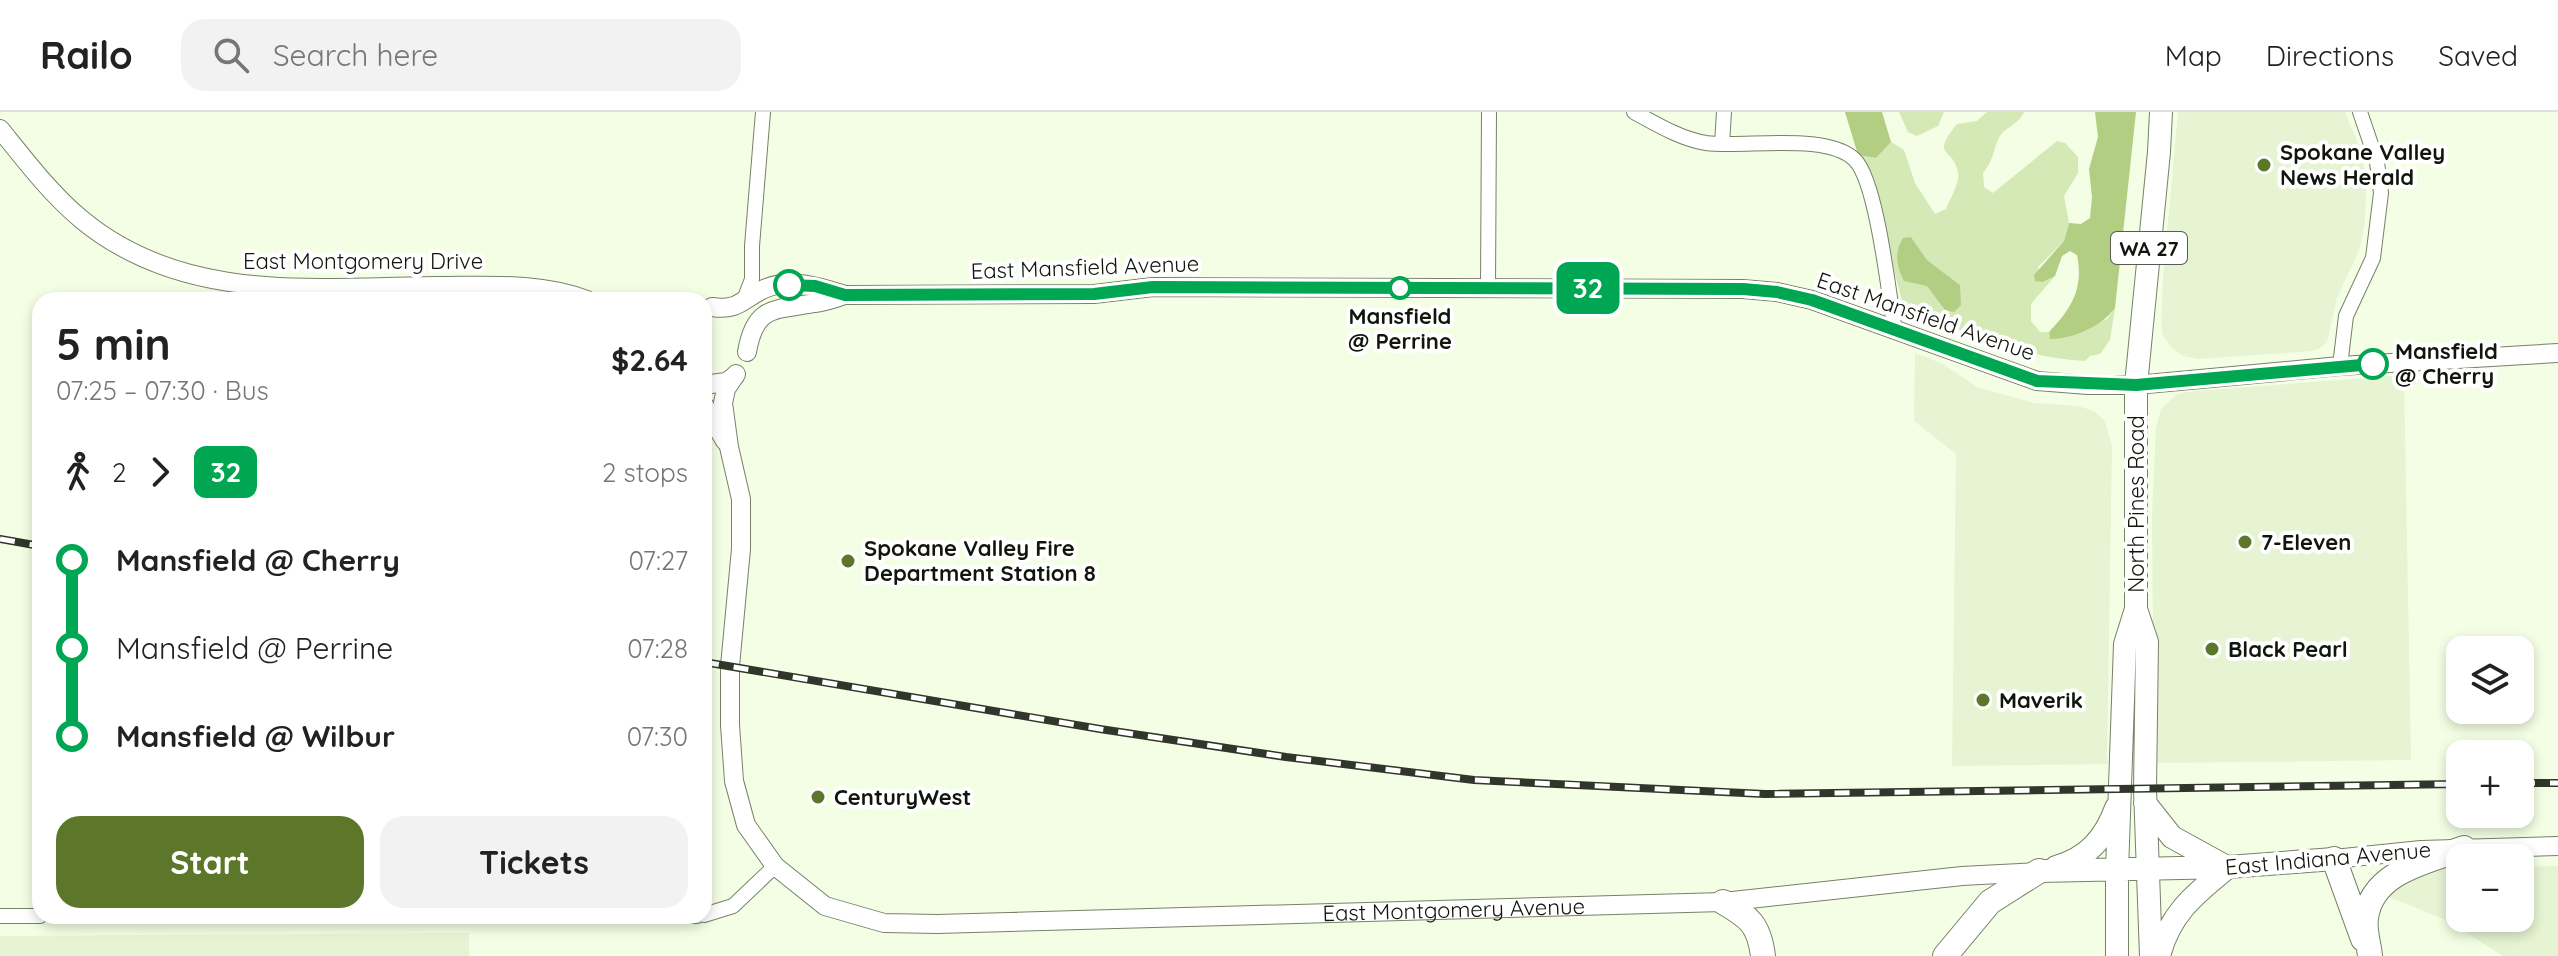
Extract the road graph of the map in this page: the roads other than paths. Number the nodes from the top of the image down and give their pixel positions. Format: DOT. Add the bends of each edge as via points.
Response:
graph roads {
  1 [pos="763,112"];
  2 [pos="1489,112"];
  3 [pos="1724,112"];
  4 [pos="2161,112"];
  5 [pos="2360,112"];
  6 [pos="1642,114"];
  7 [pos="0,129"];
  8 [pos="1722,144"];
  9 [pos="752,258"];
  10 [pos="769,287"];
  11 [pos="1488,288"];
  12 [pos="561,292"];
  13 [pos="845,295"];
  14 [pos="738,306"];
  15 [pos="712,308"];
  16 [pos="712,308"];
  17 [pos="1895,331"];
  18 [pos="747,352"];
  19 [pos="2558,353"];
  20 [pos="2340,366"];
  21 [pos="736,374"];
  22 [pos="712,384"];
  23 [pos="2136,385"];
  24 [pos="712,422"];
  25 [pos="729,447"];
  26 [pos="2136,609"];
  27 [pos="2120,797"];
  28 [pos="2145,803"];
  29 [pos="2558,846"];
  30 [pos="2534,847"];
  31 [pos="2446,850"];
  32 [pos="2446,855"];
  33 [pos="2334,859"];
  34 [pos="775,866"];
  35 [pos="2228,867"];
  36 [pos="2147,869"];
  37 [pos="2039,871"];
  38 [pos="2117,871"];
  39 [pos="1723,902"];
  40 [pos="712,913"];
  41 [pos="0,916"];
  42 [pos="32,916"];
  43 [pos="1763,956"];
  44 [pos="1945,956"];
  45 [pos="2117,956"];
  46 [pos="2151,956"];
  47 [pos="2159,956"];
  48 [pos="2370,956"];
  1 -- 9 [label="street"];
  2 -- 11 [label="street"];
  3 -- 8 [label="street"];
  4 -- 23 [label="main road, North Pines Road / WA 27"];
  5 -- 20 [label="street" via="2381,193 2373,258 2346,316"];
  6 -- 8 [label="street" via="1680,135"];
  7 -- 12 [label="main road, East Montgomery Drive" via="81,219 109,240 182,273 260,287 512,286"];
  8 -- 17 [label="street" via="1802,143 1841,151 1856,160 1878,223"];
  9 -- 10 [label="street"];
  9 -- 14 [label="street" via="750,289"];
  10 -- 13 [label="main road, East Mansfield Avenue" via="815,286"];
  10 -- 14 [label="main road"];
  11 -- 13 [label="main road, East Mansfield Avenue" via="1153,287 1094,294"];
  11 -- 17 [label="main road, East Mansfield Avenue" via="1777,292"];
  13 -- 18 [label="main road, East Mansfield Avenue" via="767,312 753,328"];
  14 -- 15 [label="main road"];
  16 -- 18 [label="main road" via="724,310 743,327"];
  17 -- 23 [label="main road, East Mansfield Avenue" via="2037,381"];
  18 -- 21 [label="main road"];
  19 -- 20 [label="main road, East Mansfield Avenue"];
  20 -- 23 [label="main road, East Mansfield Avenue"];
  21 -- 22 [label="main road"];
  21 -- 25 [label="main road" via="723,403"];
  23 -- 26 [label="main road, North Pines Road / WA 27"];
  24 -- 25 [label="main road"];
  25 -- 34 [label="main road" via="741,499 730,666 734,781 746,825"];
  26 -- 27 [label="main road, North Pines Road / WA 27" via="2125,644"];
  26 -- 28 [label="main road, North Pines Road / WA 27" via="2147,642"];
  27 -- 37 [label="main road" via="2109,827 2092,849 2072,862"];
  27 -- 38 [label="main road, North Pines Road / WA 27"];
  28 -- 35 [label="main road" via="2172,837"];
  28 -- 36 [label="main road, North Pines Road / WA 27"];
  29 -- 30 [label="main road, East Indiana Avenue"];
  31 -- 33 [label="main road, East Indiana Avenue"];
  32 -- 48 [label="highway" via="2385,881 2372,896 2365,919"];
  33 -- 35 [label="main road, East Indiana Avenue"];
  33 -- 48 [label="highway"];
  34 -- 39 [label="main road, East Montgomery Avenue" via="825,906 884,923"];
  34 -- 40 [label="street" via="733,906"];
  35 -- 36 [label="main road, East Indiana Avenue"];
  35 -- 47 [label="main road" via="2188,899"];
  36 -- 38 [label="main road, East Montgomery Avenue"];
  36 -- 46 [label="main road, North Pines Road / WA 27"];
  37 -- 38 [label="main road, East Montgomery Avenue"];
  37 -- 39 [label="main road, East Montgomery Avenue"];
  37 -- 44 [label="highway" via="1990,902"];
  38 -- 45 [label="main road, North Pines Road / WA 27"];
  39 -- 43 [label="highway" via="1749,917"];
  41 -- 42 [label="street"];
}
